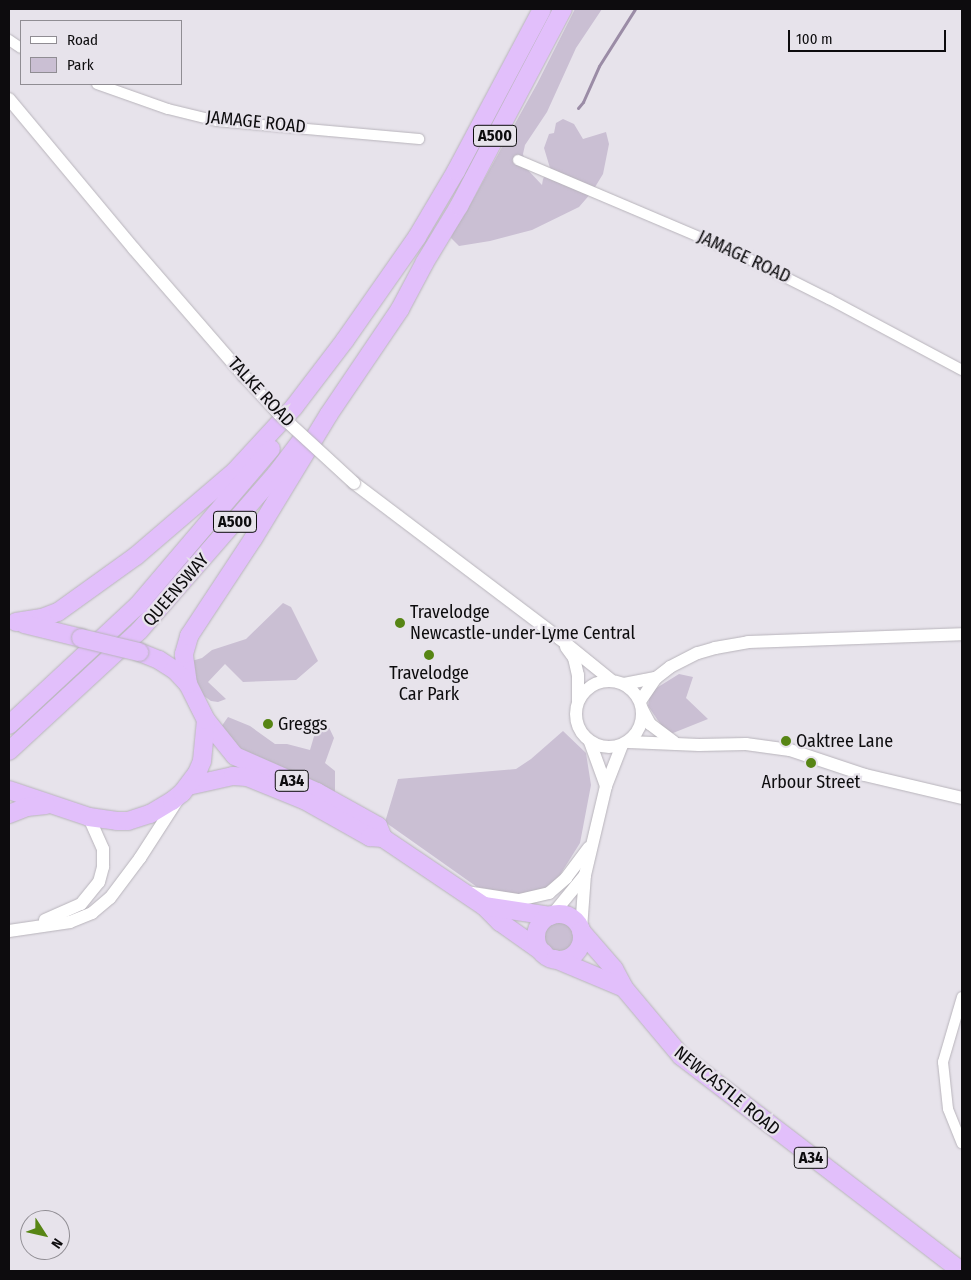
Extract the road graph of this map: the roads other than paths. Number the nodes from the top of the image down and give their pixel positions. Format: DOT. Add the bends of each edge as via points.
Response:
graph roads {
  1 [pos="542,9"];
  2 [pos="563,9"];
  3 [pos="9,40"];
  4 [pos="20,47"];
  5 [pos="100,85"];
  6 [pos="9,99"];
  7 [pos="419,139"];
  8 [pos="518,160"];
  9 [pos="417,237"];
  10 [pos="425,262"];
  11 [pos="962,370"];
  12 [pos="12,621"];
  13 [pos="962,634"];
  14 [pos="559,638"];
  15 [pos="656,678"];
  16 [pos="611,680"];
  17 [pos="188,684"];
  18 [pos="624,684"];
  19 [pos="578,701"];
  20 [pos="642,704"];
  21 [pos="206,720"];
  22 [pos="9,725"];
  23 [pos="590,742"];
  24 [pos="674,742"];
  25 [pos="626,743"];
  26 [pos="9,752"];
  27 [pos="606,786"];
  28 [pos="185,789"];
  29 [pos="9,790"];
  30 [pos="962,798"];
  31 [pos="52,804"];
  32 [pos="9,814"];
  33 [pos="89,817"];
  34 [pos="383,838"];
  35 [pos="592,844"];
  36 [pos="585,875"];
  37 [pos="461,892"];
  38 [pos="484,906"];
  39 [pos="551,916"];
  40 [pos="12,930"];
  41 [pos="581,930"];
  42 [pos="549,956"];
  43 [pos="624,988"];
  44 [pos="962,997"];
  45 [pos="962,1143"];
  46 [pos="961,1271"];
  1 -- 9 [label="highway, A500"];
  2 -- 10 [label="highway, A500" via="459,206"];
  3 -- 4 [label="street"];
  5 -- 7 [label="street, JAMAGE ROAD" via="168,109 217,121"];
  6 -- 14 [label="street, TALKE ROAD, bridge" via="134,249 279,414 354,482"];
  8 -- 11 [label="street, JAMAGE ROAD" via="739,254 830,298"];
  9 -- 12 [label="highway" via="294,407 236,471 136,556 58,612 42,618"];
  9 -- 22 [label="highway, QUEENSWAY / A500" via="319,387 219,513 138,606"];
  10 -- 17 [label="highway" via="400,309 329,414 189,636 184,654"];
  10 -- 26 [label="highway, QUEENSWAY / A500" via="352,372 276,474 139,631"];
  12 -- 17 [label="highway, bridge" via="139,652 167,664"];
  13 -- 15 [label="street" via="748,642 698,653"];
  14 -- 16 [label="street, TALKE ROAD"];
  14 -- 19 [label="street, TALKE ROAD" via="574,658"];
  15 -- 18 [label="street"];
  15 -- 20 [label="street"];
  16 -- 18 [label="street"];
  16 -- 19 [label="street" via="589,687"];
  17 -- 21 [label="highway, NEWCASTLE ROAD"];
  18 -- 20 [label="street"];
  19 -- 23 [label="street" via="577,724"];
  20 -- 24 [label="street" via="650,724"];
  20 -- 25 [label="street" via="639,730"];
  21 -- 28 [label="highway" via="202,761"];
  21 -- 34 [label="highway, NEWCASTLE ROAD / A34" via="235,756 339,804 378,826"];
  23 -- 25 [label="street" via="603,747"];
  23 -- 27 [label="street"];
  24 -- 25 [label="street"];
  24 -- 30 [label="street" via="746,744 790,750 865,775"];
  25 -- 27 [label="street"];
  27 -- 35 [label="street"];
  28 -- 33 [label="highway" via="165,806 139,818 117,822"];
  28 -- 34 [label="highway, NEWCASTLE ROAD / A34" via="227,777 247,777 304,800 370,837"];
  28 -- 40 [label="street" via="140,858 101,906 70,922"];
  29 -- 31 [label="highway"];
  31 -- 32 [label="highway" via="27,807"];
  31 -- 33 [label="highway"];
  33 -- 40 [label="street" via="104,859 102,875 94,889 81,904 61,914"];
  34 -- 37 [label="highway, NEWCASTLE ROAD / A34"];
  35 -- 36 [label="street"];
  35 -- 37 [label="street" via="566,878 549,893 519,900"];
  36 -- 39 [label="street"];
  36 -- 41 [label="street"];
  37 -- 38 [label="highway, NEWCASTLE ROAD / A34"];
  38 -- 39 [label="highway, NEWCASTLE ROAD / A34"];
  38 -- 42 [label="highway, NEWCASTLE ROAD / A34" via="500,922"];
  39 -- 41 [label="highway" via="562,914 571,917"];
  39 -- 42 [label="highway" via="540,924 537,935 538,943"];
  41 -- 42 [label="highway" via="576,952 568,958"];
  41 -- 43 [label="highway, NEWCASTLE ROAD / A34" via="614,969"];
  42 -- 43 [label="highway, NEWCASTLE ROAD / A34"];
  43 -- 46 [label="highway, NEWCASTLE ROAD / A34" via="681,1056"];
  44 -- 45 [label="street" via="943,1062 948,1108"];
}
